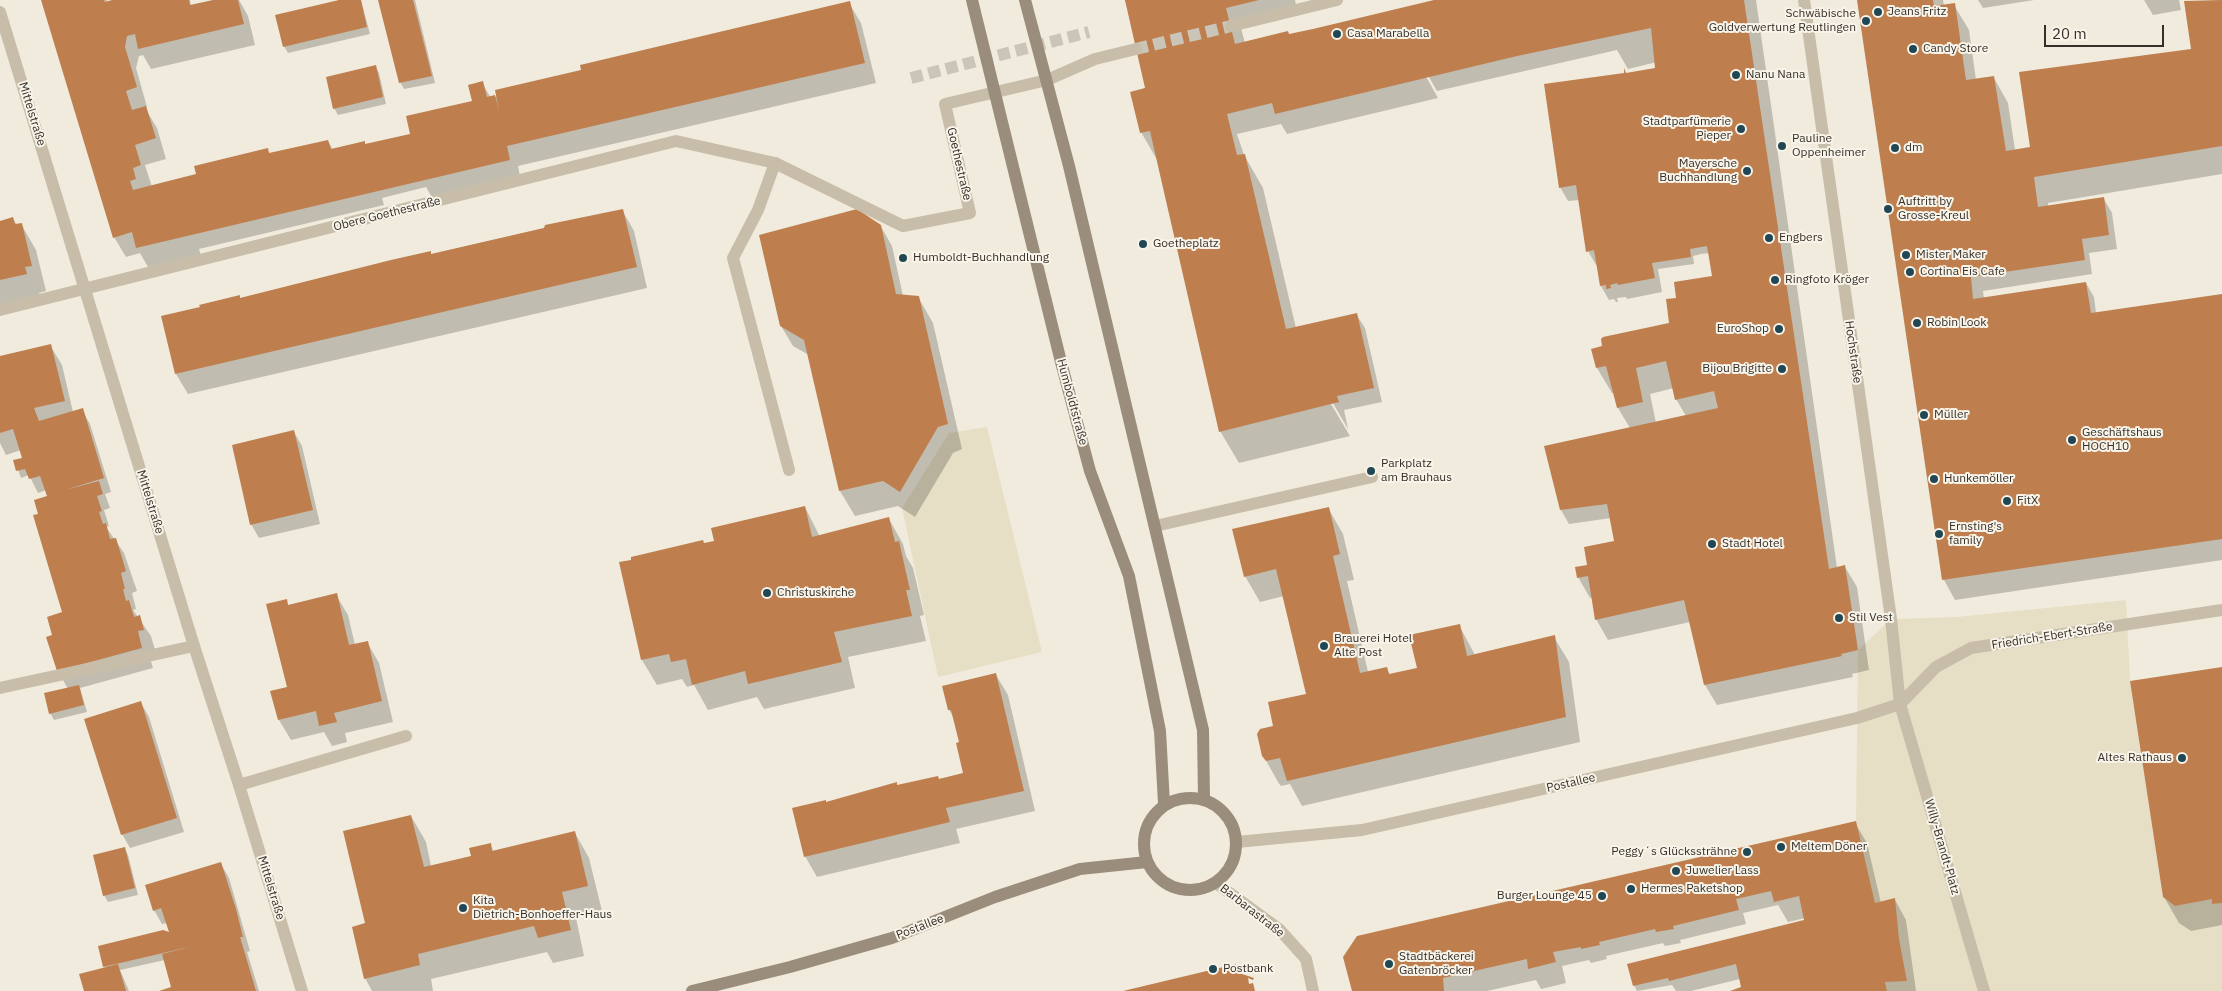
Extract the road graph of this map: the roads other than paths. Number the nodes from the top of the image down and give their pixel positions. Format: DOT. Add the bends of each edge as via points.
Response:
graph roads {
  1 [pos="972,0"];
  2 [pos="1025,0"];
  3 [pos="1337,0"];
  4 [pos="1804,0"];
  5 [pos="0,12"];
  6 [pos="1231,26"];
  7 [pos="1136,49"];
  8 [pos="1047,80"];
  9 [pos="994,91"];
  10 [pos="775,163"];
  11 [pos="86,290"];
  12 [pos="0,310"];
  13 [pos="789,470"];
  14 [pos="1372,478"];
  15 [pos="1154,526"];
  16 [pos="2222,610"];
  17 [pos="194,646"];
  18 [pos="0,688"];
  19 [pos="1900,704"];
  20 [pos="406,736"];
  21 [pos="239,785"];
  22 [pos="1204,799"];
  23 [pos="1164,804"];
  24 [pos="1237,842"];
  25 [pos="1147,862"];
  26 [pos="1216,883"];
  27 [pos="302,991"];
  28 [pos="692,991"];
  29 [pos="1313,991"];
  30 [pos="1984,991"];
  1 -- 9 [label="main road, Humboldtstraße"];
  2 -- 8 [label="main road"];
  3 -- 6 [label="street"];
  4 -- 19 [label="street, Hochstraße" via="1891,619"];
  5 -- 11 [label="street, Mittelstraße"];
  7 -- 8 [label="street, Goethestraße" via="1095,59"];
  8 -- 9 [label="street, Goethestraße"];
  8 -- 15 [label="main road"];
  9 -- 10 [label="street, Goethestraße" via="945,104 970,213 903,226"];
  9 -- 23 [label="main road, Humboldtstraße" via="1090,471 1129,576 1160,731"];
  10 -- 11 [label="street, Obere Goethestraße" via="676,141"];
  10 -- 13 [label="street" via="758,210 733,258"];
  11 -- 12 [label="street, Obere Goethestraße"];
  11 -- 17 [label="street, Mittelstraße"];
  14 -- 15 [label="street"];
  15 -- 22 [label="main road" via="1203,730"];
  16 -- 19 [label="street, Friedrich-Ebert-Straße" via="1971,648 1936,666"];
  17 -- 18 [label="street"];
  17 -- 21 [label="street, Mittelstraße"];
  19 -- 24 [label="street, Postallee" via="1857,718 1362,830"];
  19 -- 30 [label="street, Willy-Brandt-Platz"];
  20 -- 21 [label="street"];
  21 -- 27 [label="street, Mittelstraße"];
  22 -- 23 [label="main road" via="1183,798"];
  22 -- 24 [label="main road" via="1221,808 1232,824"];
  23 -- 25 [label="main road" via="1149,820 1144,841"];
  24 -- 26 [label="main road" via="1232,865"];
  25 -- 26 [label="main road" via="1164,884 1191,891"];
  25 -- 28 [label="main road, Postallee" via="1080,869 995,897 892,938"];
  26 -- 29 [label="street, Barbarastraße" via="1279,929 1306,960"];
}
